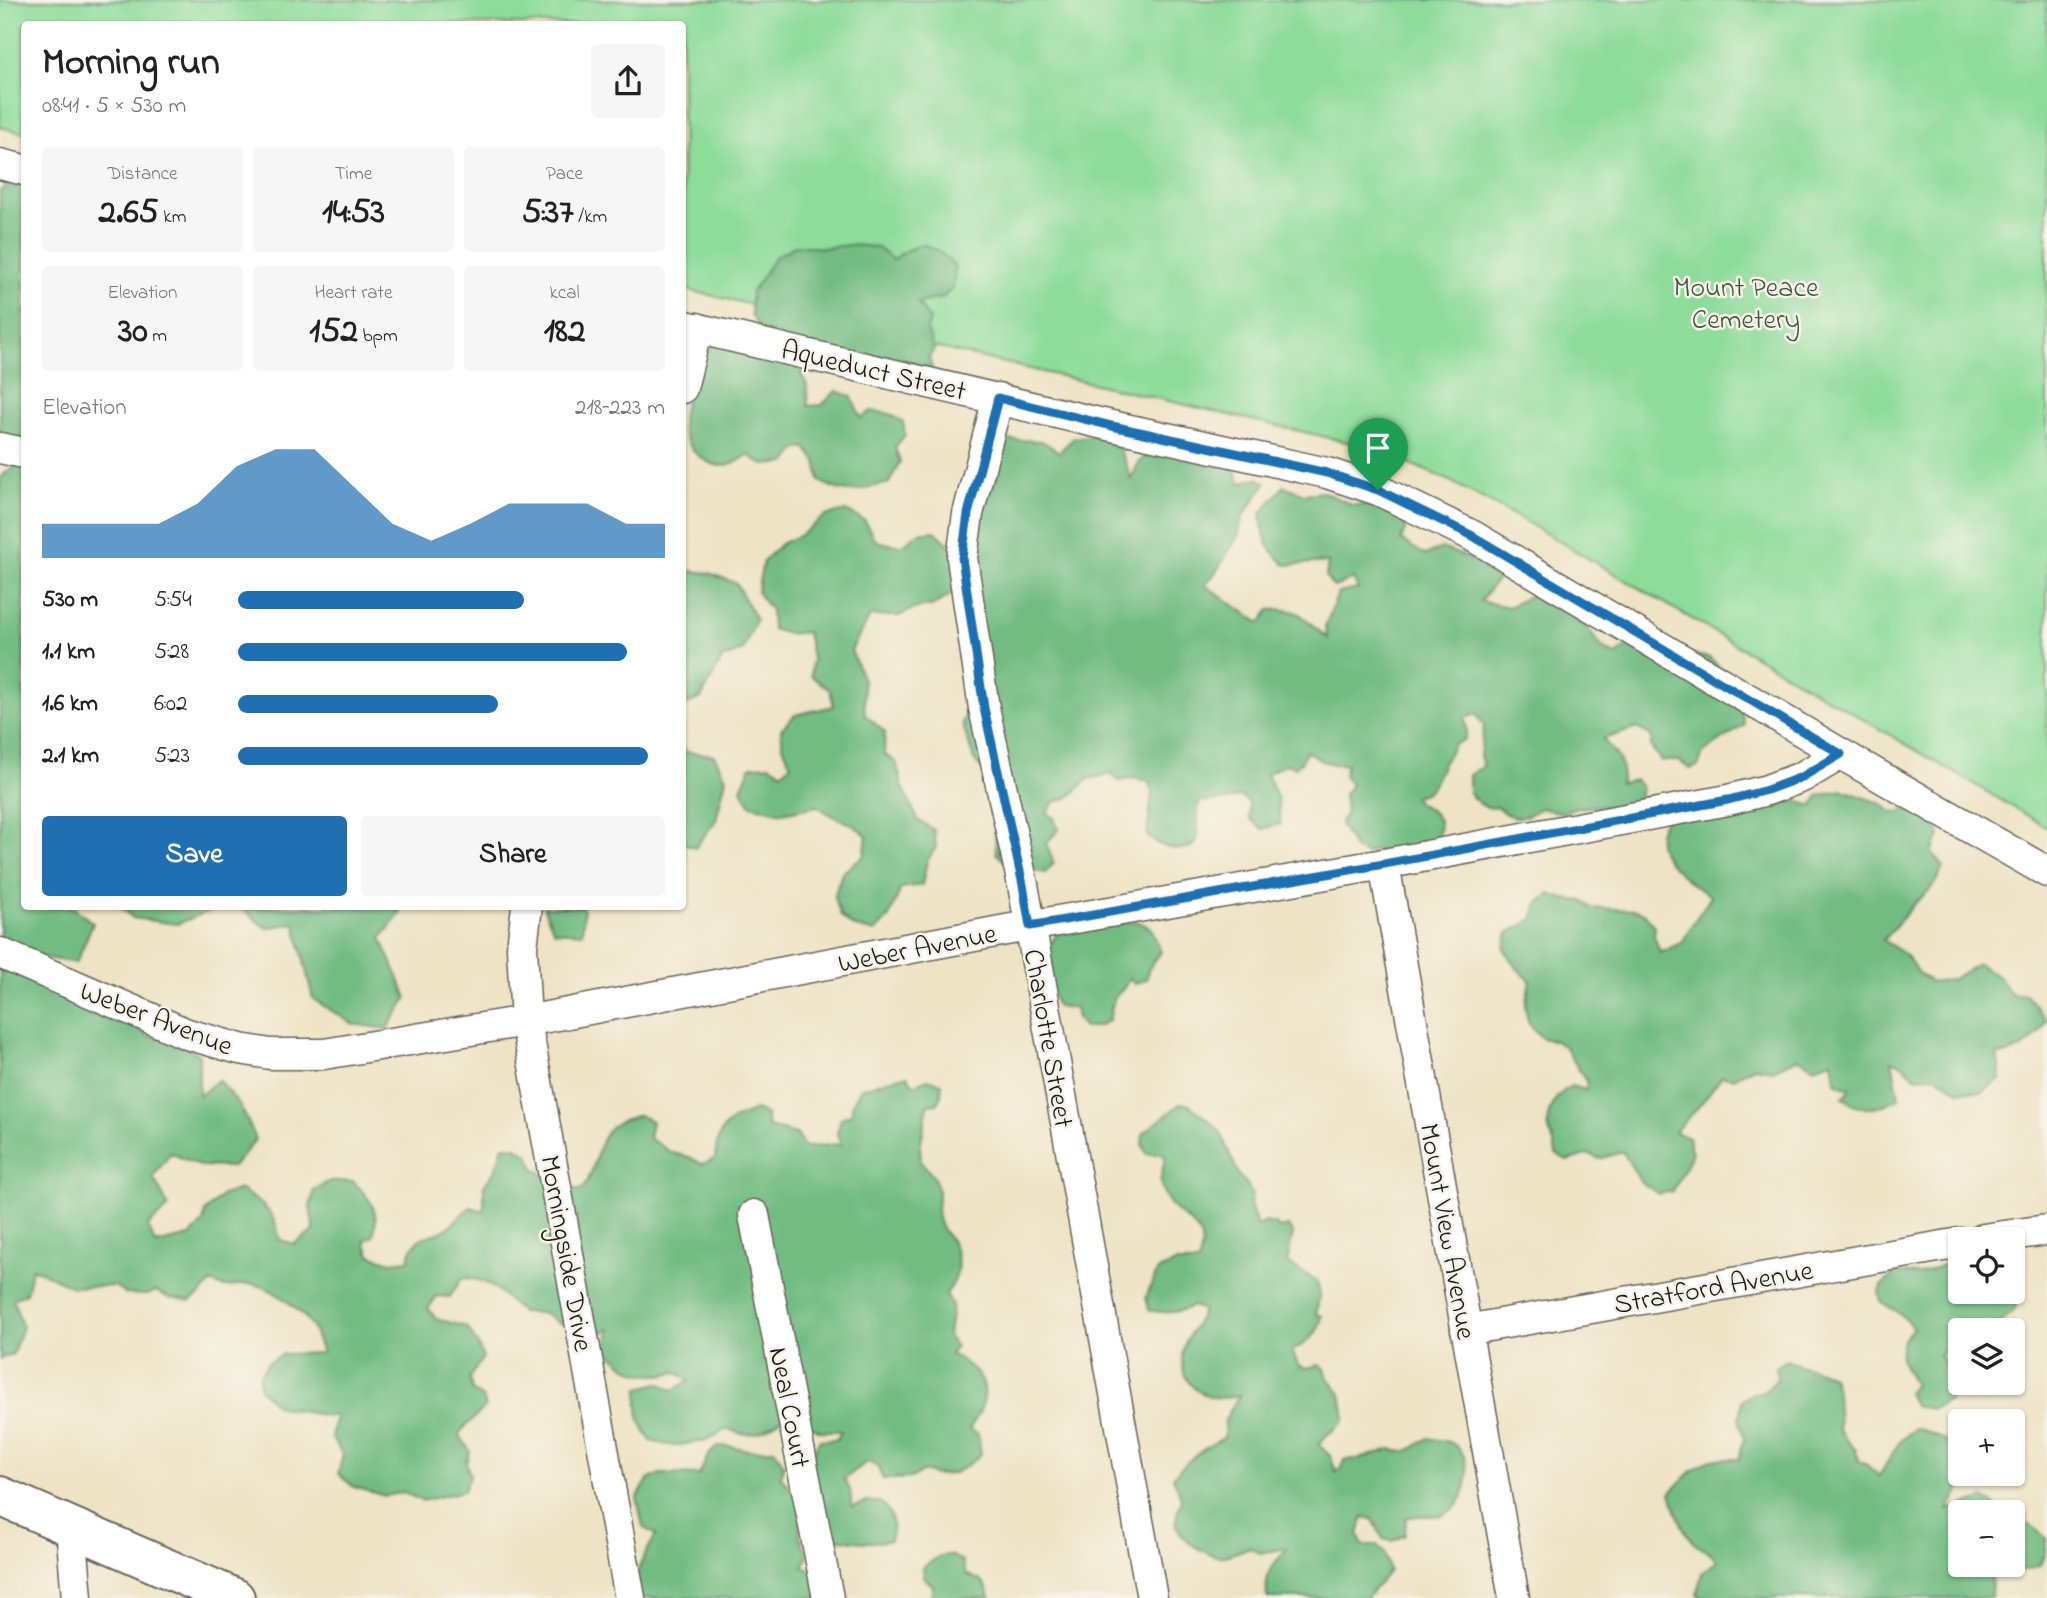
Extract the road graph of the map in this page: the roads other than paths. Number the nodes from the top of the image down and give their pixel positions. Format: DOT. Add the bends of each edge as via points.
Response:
graph roads {
  1 [pos="0,164"];
  2 [pos="21,169"];
  3 [pos="690,326"];
  4 [pos="686,357"];
  5 [pos="998,398"];
  6 [pos="0,448"];
  7 [pos="21,452"];
  8 [pos="1841,754"];
  9 [pos="1384,864"];
  10 [pos="2047,872"];
  11 [pos="527,910"];
  12 [pos="1030,926"];
  13 [pos="0,953"];
  14 [pos="526,1021"];
  15 [pos="754,1215"];
  16 [pos="2047,1230"];
  17 [pos="2025,1233"];
  18 [pos="1948,1245"];
  19 [pos="1466,1330"];
  20 [pos="0,1496"];
  21 [pos="71,1527"];
  22 [pos="76,1598"];
  23 [pos="235,1598"];
  24 [pos="630,1598"];
  25 [pos="828,1598"];
  26 [pos="1152,1598"];
  27 [pos="1514,1598"];
  1 -- 2 [label="street"];
  3 -- 4 [label="street"];
  3 -- 5 [label="street, Aqueduct Street"];
  5 -- 8 [label="street, Aqueduct Street" via="1327,473 1378,490 1471,535"];
  5 -- 12 [label="street, Charlotte Street" via="968,514 962,558 984,708"];
  6 -- 7 [label="street"];
  8 -- 9 [label="street, Weber Avenue" via="1802,777 1728,800"];
  8 -- 10 [label="street, Aqueduct Street"];
  9 -- 12 [label="street, Weber Avenue"];
  9 -- 19 [label="street, Mount View Avenue"];
  11 -- 14 [label="street, Morningside Drive"];
  12 -- 14 [label="street, Weber Avenue"];
  12 -- 26 [label="street, Charlotte Street"];
  13 -- 14 [label="street, Weber Avenue" via="187,1034 270,1054 324,1054"];
  14 -- 24 [label="street, Morningside Drive"];
  15 -- 25 [label="street, Neal Court"];
  16 -- 17 [label="street"];
  18 -- 19 [label="street, Stratford Avenue"];
  19 -- 27 [label="street, Mount View Avenue"];
  20 -- 21 [label="main road"];
  21 -- 22 [label="street"];
  21 -- 23 [label="main road"];
}
